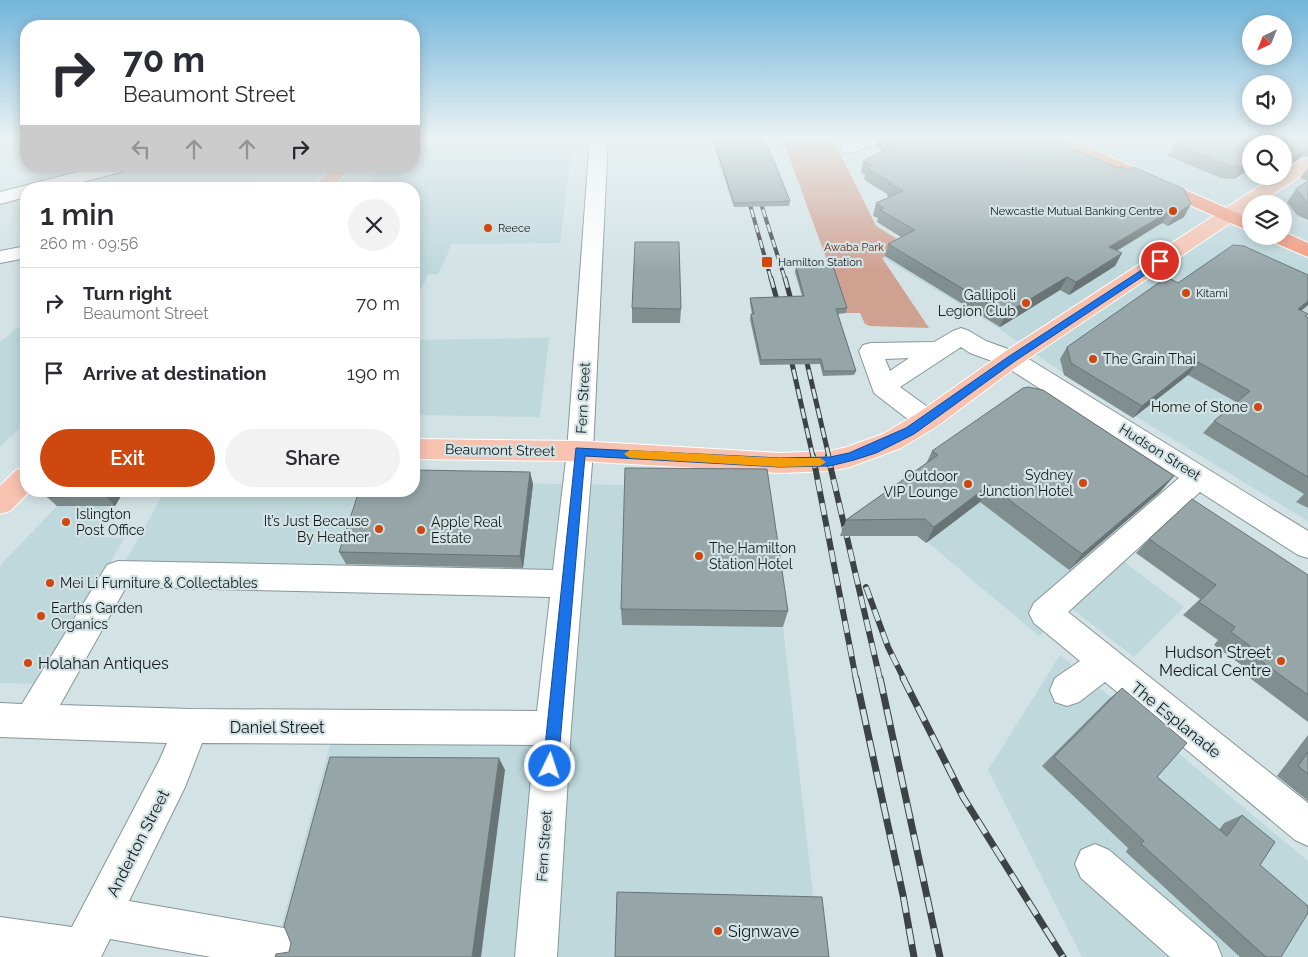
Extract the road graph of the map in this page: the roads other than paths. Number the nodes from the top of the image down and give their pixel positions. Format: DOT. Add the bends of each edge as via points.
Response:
graph roads {
  1 [pos="596,182"];
  2 [pos="1173,182"];
  3 [pos="1278,182"];
  4 [pos="20,193"];
  5 [pos="0,198"];
  6 [pos="1239,206"];
  7 [pos="1292,224"];
  8 [pos="1308,231"];
  9 [pos="1292,244"];
  10 [pos="1308,251"];
  11 [pos="20,253"];
  12 [pos="0,257"];
  13 [pos="939,350"];
  14 [pos="1012,359"];
  15 [pos="883,387"];
  16 [pos="927,420"];
  17 [pos="420,449"];
  18 [pos="580,451"];
  19 [pos="1199,477"];
  20 [pos="20,484"];
  21 [pos="0,503"];
  22 [pos="1308,546"];
  23 [pos="567,584"];
  24 [pos="1104,661"];
  25 [pos="1067,690"];
  26 [pos="16,720"];
  27 [pos="191,726"];
  28 [pos="553,728"];
  29 [pos="1308,827"];
  30 [pos="1095,864"];
  31 [pos="0,938"];
  32 [pos="88,941"];
  33 [pos="282,957"];
  34 [pos="536,957"];
  35 [pos="1201,957"];
  1 -- 18 [label="street, Fern Street"];
  2 -- 6 [label="highway"];
  3 -- 6 [label="main road, Beaumont Street"];
  4 -- 5 [label="street"];
  6 -- 14 [label="main road, Beaumont Street"];
  7 -- 8 [label="highway"];
  9 -- 10 [label="highway"];
  11 -- 12 [label="street"];
  13 -- 14 [label="street, Hudson Street" via="961,336 978,347"];
  13 -- 15 [label="street"];
  13 -- 15 [label="street" via="871,351"];
  14 -- 16 [label="main road, Beaumont Street"];
  14 -- 19 [label="street, Hudson Street"];
  15 -- 16 [label="street"];
  16 -- 18 [label="main road, Beaumont Street" via="872,450 830,461 780,463"];
  17 -- 18 [label="main road, Beaumont Street"];
  18 -- 23 [label="street, Fern Street"];
  19 -- 22 [label="street, Hudson Street"];
  19 -- 24 [label="street, The Esplanade" via="1045,613"];
  20 -- 21 [label="main road"];
  23 -- 26 [label="street" via="118,574"];
  23 -- 28 [label="street, Fern Street"];
  24 -- 25 [label="street"];
  24 -- 29 [label="street, The Esplanade"];
  26 -- 27 [label="street, Daniel Street"];
  27 -- 28 [label="street, Daniel Street"];
  27 -- 32 [label="street, Anderton Street" via="172,774"];
  28 -- 34 [label="street, Fern Street"];
  30 -- 35 [label="street"];
  31 -- 32 [label="street"];
  32 -- 33 [label="street" via="284,949"];
}
